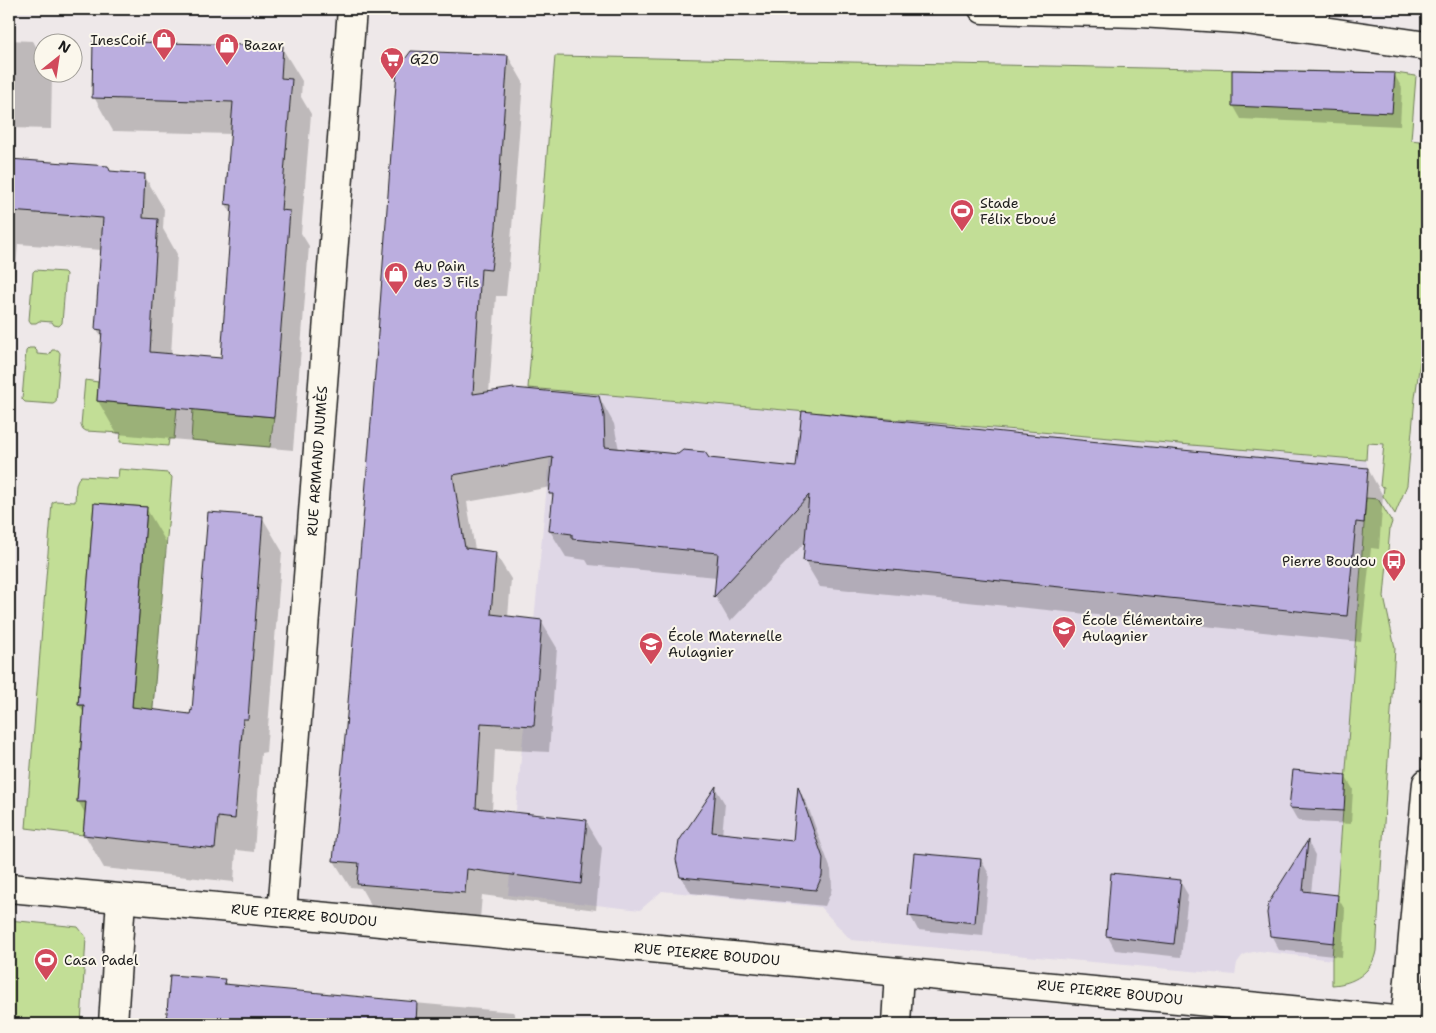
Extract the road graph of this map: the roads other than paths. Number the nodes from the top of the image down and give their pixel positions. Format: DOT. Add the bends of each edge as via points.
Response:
graph roads {
  1 [pos="352,9"];
  2 [pos="983,9"];
  3 [pos="1317,9"];
  4 [pos="1084,10"];
  5 [pos="1140,11"];
  6 [pos="1239,19"];
  7 [pos="1427,46"];
  8 [pos="1427,783"];
  9 [pos="9,888"];
  10 [pos="121,899"];
  11 [pos="282,913"];
  12 [pos="899,972"];
  13 [pos="1405,1023"];
  14 [pos="113,1024"];
  15 [pos="896,1024"];
  1 -- 11 [label="street, RUE ARMAND NUMÈS"];
  2 -- 4 [label="street"];
  3 -- 6 [label="street"];
  4 -- 5 [label="street"];
  5 -- 6 [label="street"];
  6 -- 7 [label="street"];
  8 -- 13 [label="street"];
  9 -- 10 [label="street, RUE PIERRE BOUDOU"];
  10 -- 11 [label="street, RUE PIERRE BOUDOU"];
  10 -- 14 [label="street"];
  11 -- 12 [label="street, RUE PIERRE BOUDOU"];
  12 -- 13 [label="street, RUE PIERRE BOUDOU"];
  12 -- 15 [label="street"];
}
